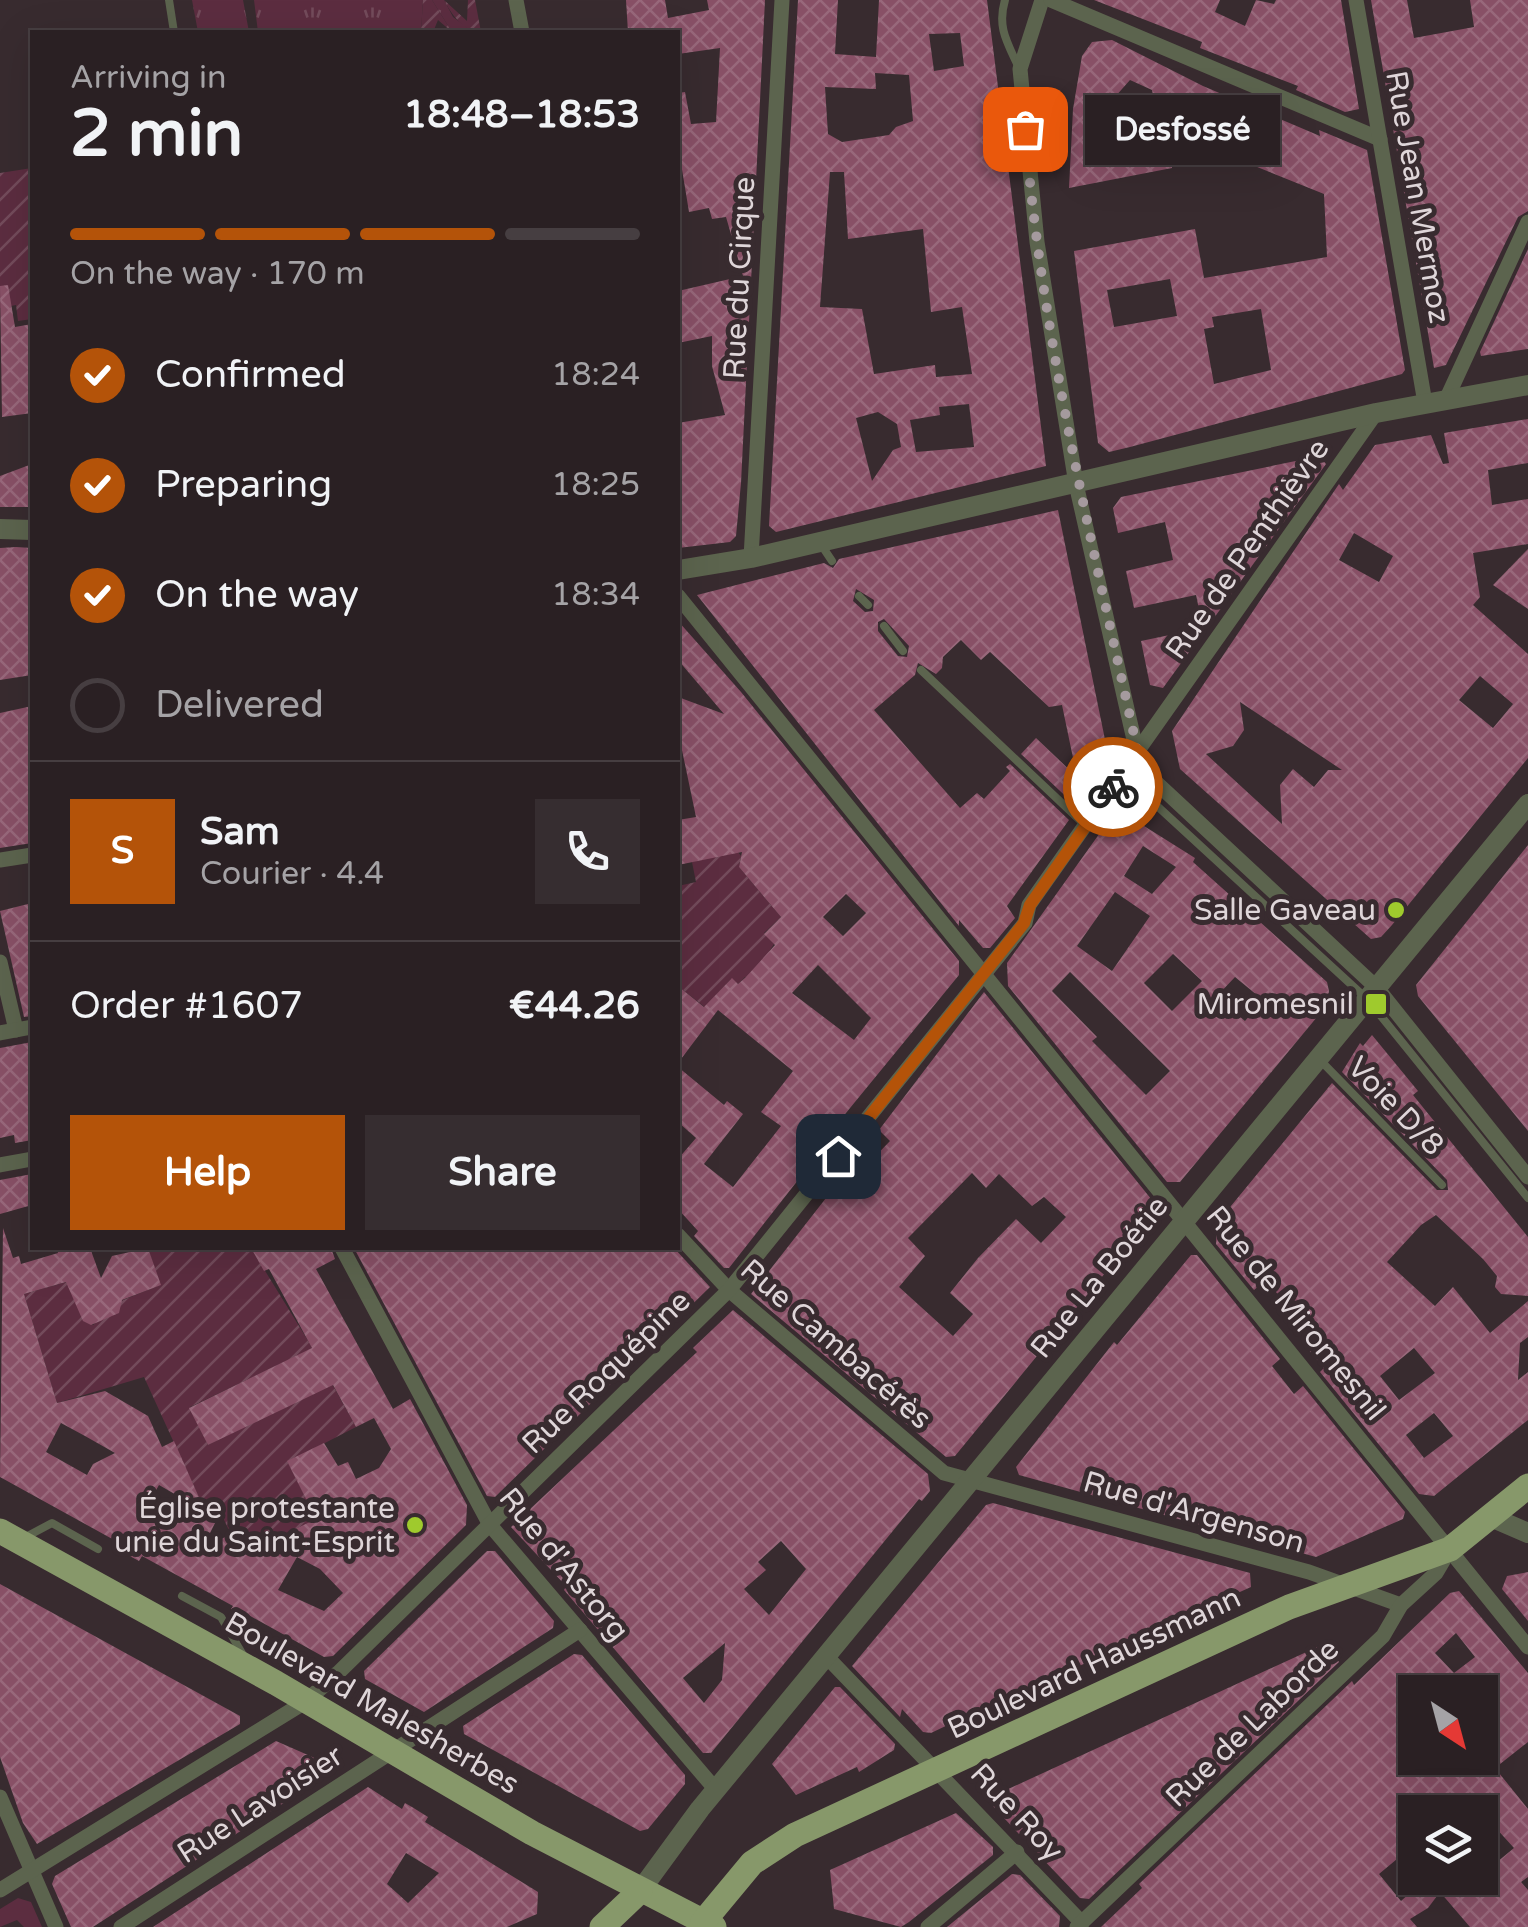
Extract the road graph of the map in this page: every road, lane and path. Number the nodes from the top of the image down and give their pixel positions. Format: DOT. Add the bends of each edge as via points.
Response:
graph roads {
  1 [pos="169,0"];
  2 [pos="516,0"];
  3 [pos="782,0"];
  4 [pos="1005,0"];
  5 [pos="1042,0"];
  6 [pos="1051,0"];
  7 [pos="1356,0"];
  8 [pos="1076,5"];
  9 [pos="174,30"];
  10 [pos="522,30"];
  11 [pos="1020,69"];
  12 [pos="1380,139"];
  13 [pos="1528,222"];
  14 [pos="1528,384"];
  15 [pos="1436,402"];
  16 [pos="1376,413"];
  17 [pos="1076,484"];
  18 [pos="0,528"];
  19 [pos="30,530"];
  20 [pos="752,558"];
  21 [pos="680,570"];
  22 [pos="859,596"];
  23 [pos="680,598"];
  24 [pos="868,605"];
  25 [pos="884,626"];
  26 [pos="903,650"];
  27 [pos="921,670"];
  28 [pos="1138,753"];
  29 [pos="1528,804"];
  30 [pos="1086,826"];
  31 [pos="30,855"];
  32 [pos="0,860"];
  33 [pos="0,962"];
  34 [pos="982,970"];
  35 [pos="1372,994"];
  36 [pos="16,1030"];
  37 [pos="1319,1059"];
  38 [pos="838,1156"];
  39 [pos="30,1160"];
  40 [pos="0,1165"];
  41 [pos="858,1175"];
  42 [pos="1528,1177"];
  43 [pos="1442,1185"];
  44 [pos="1528,1198"];
  45 [pos="1185,1219"];
  46 [pos="680,1237"];
  47 [pos="343,1250"];
  48 [pos="729,1290"];
  49 [pos="969,1482"];
  50 [pos="1528,1486"];
  51 [pos="1491,1517"];
  52 [pos="490,1525"];
  53 [pos="1528,1533"];
  54 [pos="9,1536"];
  55 [pos="98,1548"];
  56 [pos="1450,1549"];
  57 [pos="1340,1587"];
  58 [pos="182,1596"];
  59 [pos="1401,1605"];
  60 [pos="580,1630"];
  61 [pos="1528,1647"];
  62 [pos="826,1656"];
  63 [pos="252,1672"];
  64 [pos="306,1702"];
  65 [pos="389,1752"];
  66 [pos="940,1770"];
  67 [pos="716,1790"];
  68 [pos="0,1797"];
  69 [pos="4,1815"];
  70 [pos="1017,1852"];
  71 [pos="31,1871"];
  72 [pos="0,1890"];
  73 [pos="640,1891"];
  74 [pos="708,1925"];
  75 [pos="1079,1925"];
  76 [pos="56,1927"];
  77 [pos="121,1927"];
  78 [pos="602,1927"];
  79 [pos="928,1927"];
  1 -- 9 [label="lane"];
  2 -- 10 [label="street"];
  3 -- 20 [label="street, Rue du Cirque"];
  4 -- 11 [label="lane" via="1002,33"];
  5 -- 11 [label="street"];
  6 -- 8 [label="street"];
  7 -- 12 [label="street, Rue Jean Mermoz"];
  8 -- 12 [label="street"];
  11 -- 17 [label="street" via="1036,242"];
  12 -- 15 [label="street, Rue Jean Mermoz"];
  13 -- 15 [label="street"];
  14 -- 15 [label="street"];
  15 -- 16 [label="street"];
  16 -- 17 [label="street"];
  16 -- 28 [label="street, Rue de Penthièvre"];
  17 -- 20 [label="street" via="826,552"];
  17 -- 28 [label="street"];
  18 -- 19 [label="street"];
  20 -- 21 [label="street"];
  22 -- 24 [label="lane"];
  23 -- 34 [label="street, Rue de Miromesnil"];
  25 -- 26 [label="lane"];
  27 -- 30 [label="lane"];
  28 -- 30 [label="street, Rue de Penthièvre"];
  28 -- 35 [label="street" via="1148,775"];
  29 -- 35 [label="street, Rue La Boétie"];
  30 -- 34 [label="street, Rue de Penthièvre" via="1024,923"];
  31 -- 32 [label="street"];
  33 -- 36 [label="street"];
  34 -- 38 [label="street, Rue de Penthièvre"];
  34 -- 45 [label="street, Rue de Miromesnil"];
  35 -- 37 [label="street, Rue La Boétie"];
  35 -- 42 [label="street"];
  35 -- 44 [label="lane"];
  37 -- 43 [label="lane, Voie D/8"];
  37 -- 45 [label="street, Rue La Boétie"];
  38 -- 41 [label="lane"];
  38 -- 48 [label="street, Rue de Penthièvre"];
  39 -- 40 [label="street"];
  45 -- 49 [label="street, Rue La Boétie"];
  45 -- 56 [label="street, Rue de Miromesnil"];
  46 -- 48 [label="street, Rue Cambacérès"];
  47 -- 52 [label="street, Rue d'Astorg"];
  48 -- 49 [label="street, Rue Cambacérès" via="944,1473"];
  48 -- 52 [label="street, Rue Roquépine"];
  49 -- 57 [label="street, Rue d'Argenson" via="1309,1572"];
  49 -- 62 [label="street, Rue La Boétie"];
  50 -- 51 [label="main road, Boulevard Haussmann"];
  51 -- 53 [label="street"];
  51 -- 56 [label="main road, Boulevard Haussmann"];
  52 -- 60 [label="street, Rue d'Astorg"];
  52 -- 64 [label="street, Rue Roquépine"];
  54 -- 55 [label="lane" via="52,1524"];
  54 -- 63 [label="main road, Boulevard Malesherbes"];
  56 -- 57 [label="main road, Boulevard Haussmann"];
  56 -- 59 [label="street, Rue de Laborde" via="1436,1573"];
  56 -- 61 [label="street, Rue de Miromesnil"];
  57 -- 59 [label="street, Rue d'Argenson"];
  57 -- 66 [label="main road, Boulevard Haussmann"];
  58 -- 63 [label="lane" via="221,1618"];
  59 -- 75 [label="street, Rue de Laborde" via="1383,1636"];
  60 -- 65 [label="street, Rue Lavoisier"];
  60 -- 67 [label="street, Rue d'Astorg"];
  62 -- 66 [label="street, Rue Roy"];
  62 -- 67 [label="street, Rue La Boétie"];
  63 -- 64 [label="main road, Boulevard Malesherbes"];
  64 -- 65 [label="main road, Boulevard Malesherbes"];
  64 -- 71 [label="street, Rue Roquépine"];
  65 -- 73 [label="main road, Boulevard Malesherbes"];
  65 -- 77 [label="street, Rue Lavoisier"];
  66 -- 70 [label="street, Rue Roy"];
  66 -- 74 [label="main road, Boulevard Haussmann" via="762,1855"];
  67 -- 73 [label="street, Rue La Boétie"];
  68 -- 69 [label="street"];
  69 -- 71 [label="street"];
  70 -- 75 [label="street, Rue Roy"];
  70 -- 79 [label="street"];
  71 -- 72 [label="street, Rue Roquépine"];
  71 -- 76 [label="street"];
  73 -- 74 [label="main road, Boulevard Malesherbes"];
  73 -- 78 [label="main road"];
}
